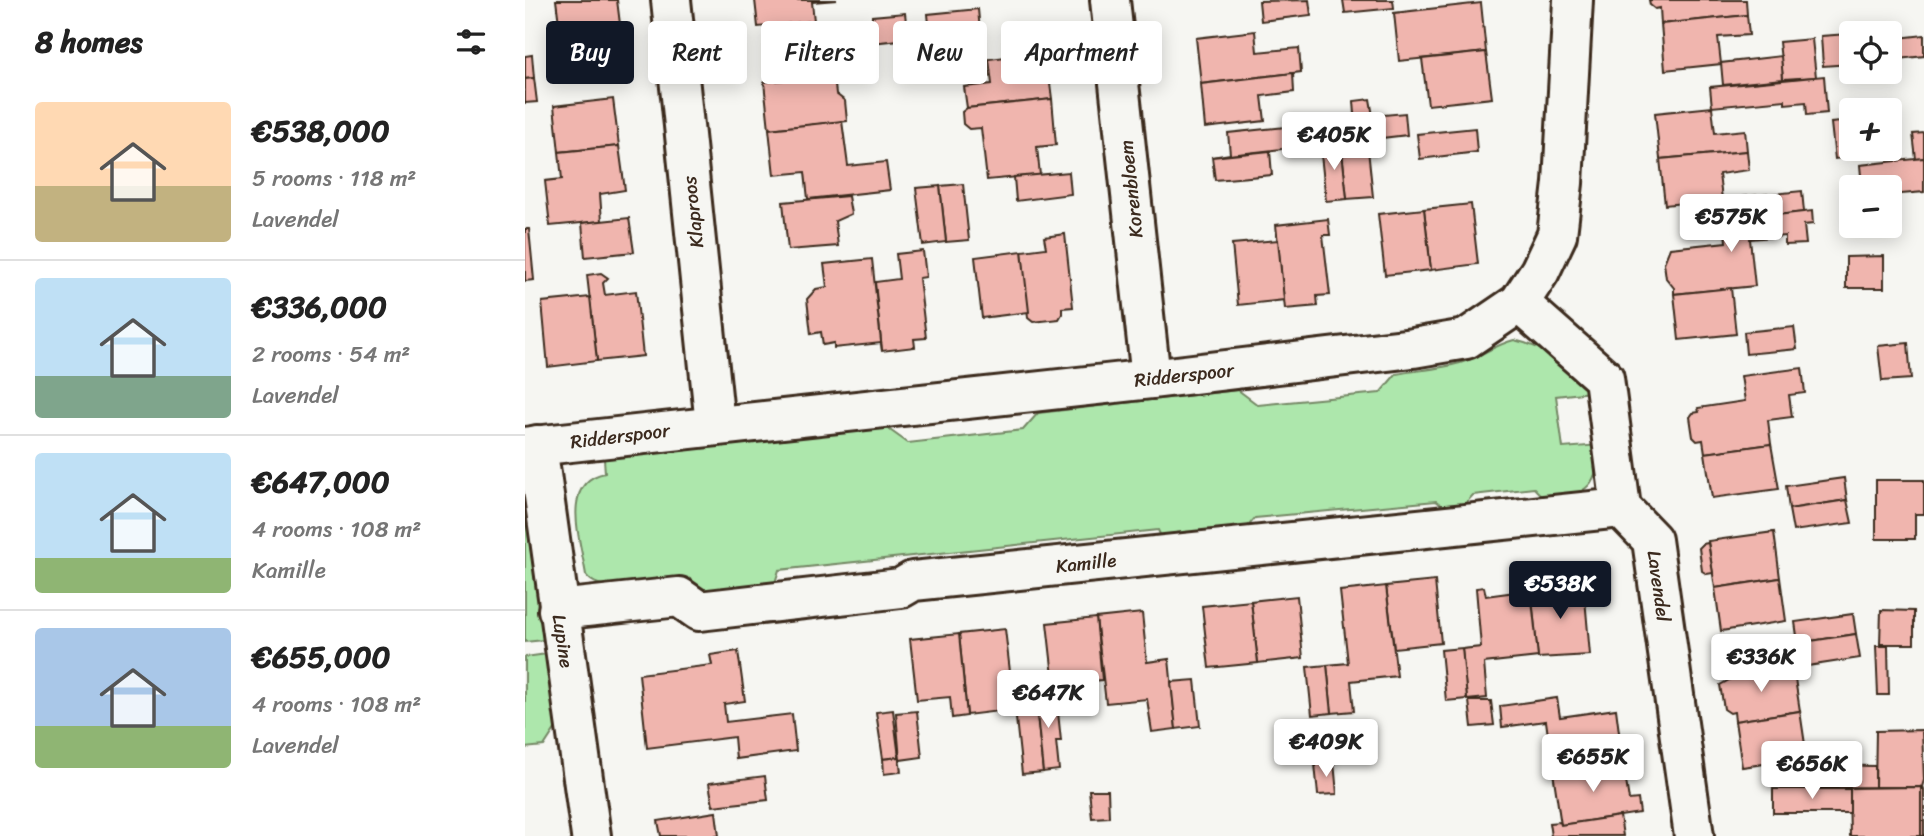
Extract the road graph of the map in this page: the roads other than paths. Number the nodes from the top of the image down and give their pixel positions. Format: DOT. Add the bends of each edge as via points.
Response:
graph roads {
  1 [pos="671,0"];
  2 [pos="1110,0"];
  3 [pos="1573,0"];
  4 [pos="1519,303"];
  5 [pos="1151,379"];
  6 [pos="715,425"];
  7 [pos="531,446"];
  8 [pos="1621,508"];
  9 [pos="558,610"];
  10 [pos="591,836"];
  11 [pos="1694,836"];
  1 -- 6 [label="street, Klaproos"];
  2 -- 5 [label="street, Korenbloem"];
  3 -- 4 [label="street, Ridderspoor" via="1557,234"];
  4 -- 5 [label="street, Ridderspoor" via="1466,340"];
  4 -- 8 [label="street" via="1604,378"];
  5 -- 6 [label="street, Ridderspoor"];
  6 -- 7 [label="street, Ridderspoor"];
  7 -- 9 [label="street, Lupine"];
  8 -- 9 [label="street, Kamille" via="927,579 901,588 699,611 679,597"];
  8 -- 11 [label="street, Lavendel" via="1653,540"];
  9 -- 10 [label="street, Lupine"];
}
